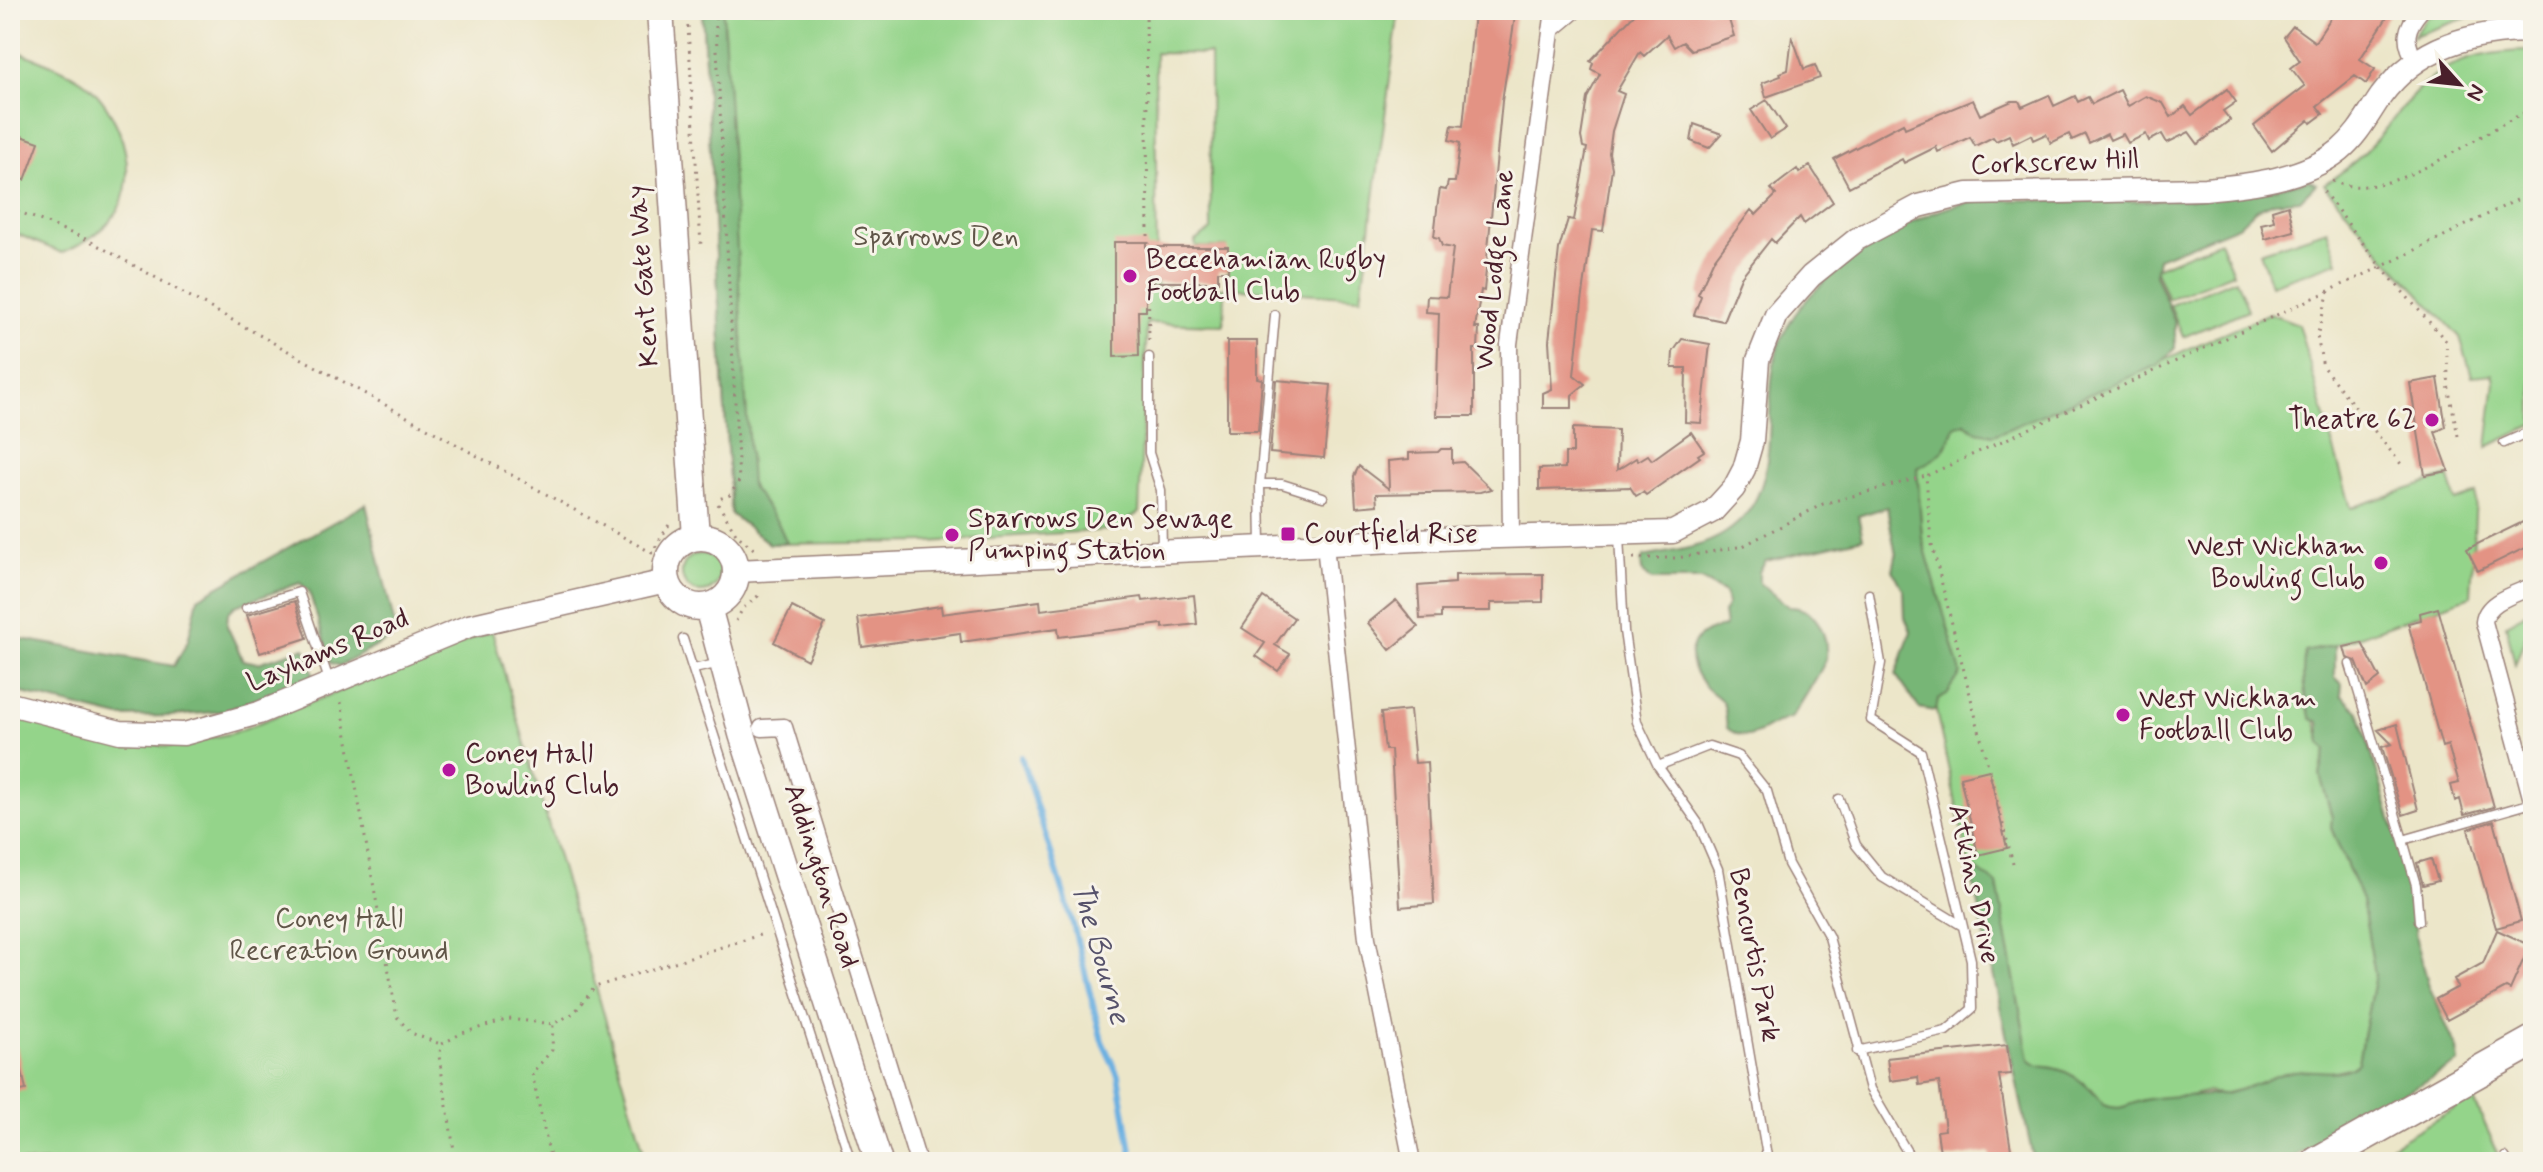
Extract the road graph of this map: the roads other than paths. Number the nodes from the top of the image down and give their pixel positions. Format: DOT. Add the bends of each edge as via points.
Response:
graph roads {
  1 [pos="660,10"];
  2 [pos="1554,10"];
  3 [pos="1575,10"];
  4 [pos="2421,10"];
  5 [pos="2508,21"];
  6 [pos="1551,30"];
  7 [pos="2533,31"];
  8 [pos="2416,62"];
  9 [pos="1275,315"];
  10 [pos="1149,357"];
  11 [pos="2533,430"];
  12 [pos="2504,443"];
  13 [pos="1260,484"];
  14 [pos="1323,497"];
  15 [pos="1511,536"];
  16 [pos="696,537"];
  17 [pos="1325,545"];
  18 [pos="1620,547"];
  19 [pos="1261,548"];
  20 [pos="1162,552"];
  21 [pos="661,565"];
  22 [pos="737,571"];
  23 [pos="2533,586"];
  24 [pos="1869,594"];
  25 [pos="708,607"];
  26 [pos="246,608"];
  27 [pos="683,639"];
  28 [pos="721,663"];
  29 [pos="2350,664"];
  30 [pos="694,669"];
  31 [pos="336,693"];
  32 [pos="10,704"];
  33 [pos="752,731"];
  34 [pos="1658,766"];
  35 [pos="1839,799"];
  36 [pos="2533,803"];
  37 [pos="2403,840"];
  38 [pos="2419,921"];
  39 [pos="1962,925"];
  40 [pos="2533,1041"];
  41 [pos="1857,1051"];
  42 [pos="851,1162"];
  43 [pos="879,1162"];
  44 [pos="918,1162"];
  45 [pos="1412,1162"];
  46 [pos="1768,1162"];
  47 [pos="1913,1162"];
  48 [pos="2317,1162"];
  1 -- 16 [label="main road, Kent Gate Way" via="704,500"];
  2 -- 6 [label="street, Wood Lodge Lane"];
  3 -- 6 [label="street"];
  4 -- 8 [label="street" via="2406,32"];
  5 -- 7 [label="street, Corkscrew Hill"];
  5 -- 8 [label="street, Corkscrew Hill"];
  6 -- 15 [label="street, Wood Lodge Lane" via="1509,344"];
  8 -- 18 [label="street, Corkscrew Hill" via="2382,95 2349,142 2307,167 2243,185 2205,189 1968,194 1919,206 1887,222 1821,267 1776,315 1758,360 1750,451 1728,496 1684,528"];
  9 -- 13 [label="lane"];
  10 -- 20 [label="lane" via="1149,453 1161,490"];
  11 -- 12 [label="lane"];
  13 -- 14 [label="lane" via="1282,484"];
  13 -- 19 [label="lane"];
  15 -- 17 [label="street, Corkscrew Hill"];
  15 -- 18 [label="street, Corkscrew Hill"];
  16 -- 21 [label="main road" via="679,543"];
  16 -- 22 [label="main road" via="721,542"];
  17 -- 19 [label="street, Corkscrew Hill"];
  17 -- 45 [label="street" via="1367,938"];
  18 -- 34 [label="lane, Bencurtis Park" via="1624,631 1637,722"];
  19 -- 20 [label="street, Corkscrew Hill"];
  20 -- 22 [label="street, Corkscrew Hill"];
  21 -- 25 [label="main road" via="684,603"];
  21 -- 31 [label="street, Layhams Road" via="483,622"];
  22 -- 25 [label="main road" via="729,594"];
  23 -- 36 [label="street" via="2487,610 2484,622"];
  24 -- 39 [label="lane, Atkins Drive" via="1881,663 1871,720 1921,752"];
  25 -- 28 [label="main road, Addington Road"];
  26 -- 31 [label="lane" via="299,592"];
  27 -- 30 [label="lane"];
  28 -- 30 [label="lane"];
  28 -- 33 [label="main road, Addington Road"];
  29 -- 37 [label="lane"];
  30 -- 42 [label="lane"];
  31 -- 32 [label="street, Layhams Road" via="167,735 120,732"];
  33 -- 43 [label="main road, Addington Road"];
  33 -- 44 [label="street" via="784,727"];
  34 -- 41 [label="lane" via="1709,746 1739,756 1767,791 1788,864 1829,937"];
  34 -- 46 [label="lane, Bencurtis Park" via="1698,823 1718,869"];
  35 -- 39 [label="lane" via="1856,845 1882,877"];
  36 -- 37 [label="lane"];
  37 -- 38 [label="lane" via="2416,885"];
  39 -- 41 [label="lane, Atkins Drive" via="1971,960 1972,1009 1946,1031"];
  40 -- 48 [label="highway"];
  41 -- 47 [label="lane" via="1870,1089"];
}
